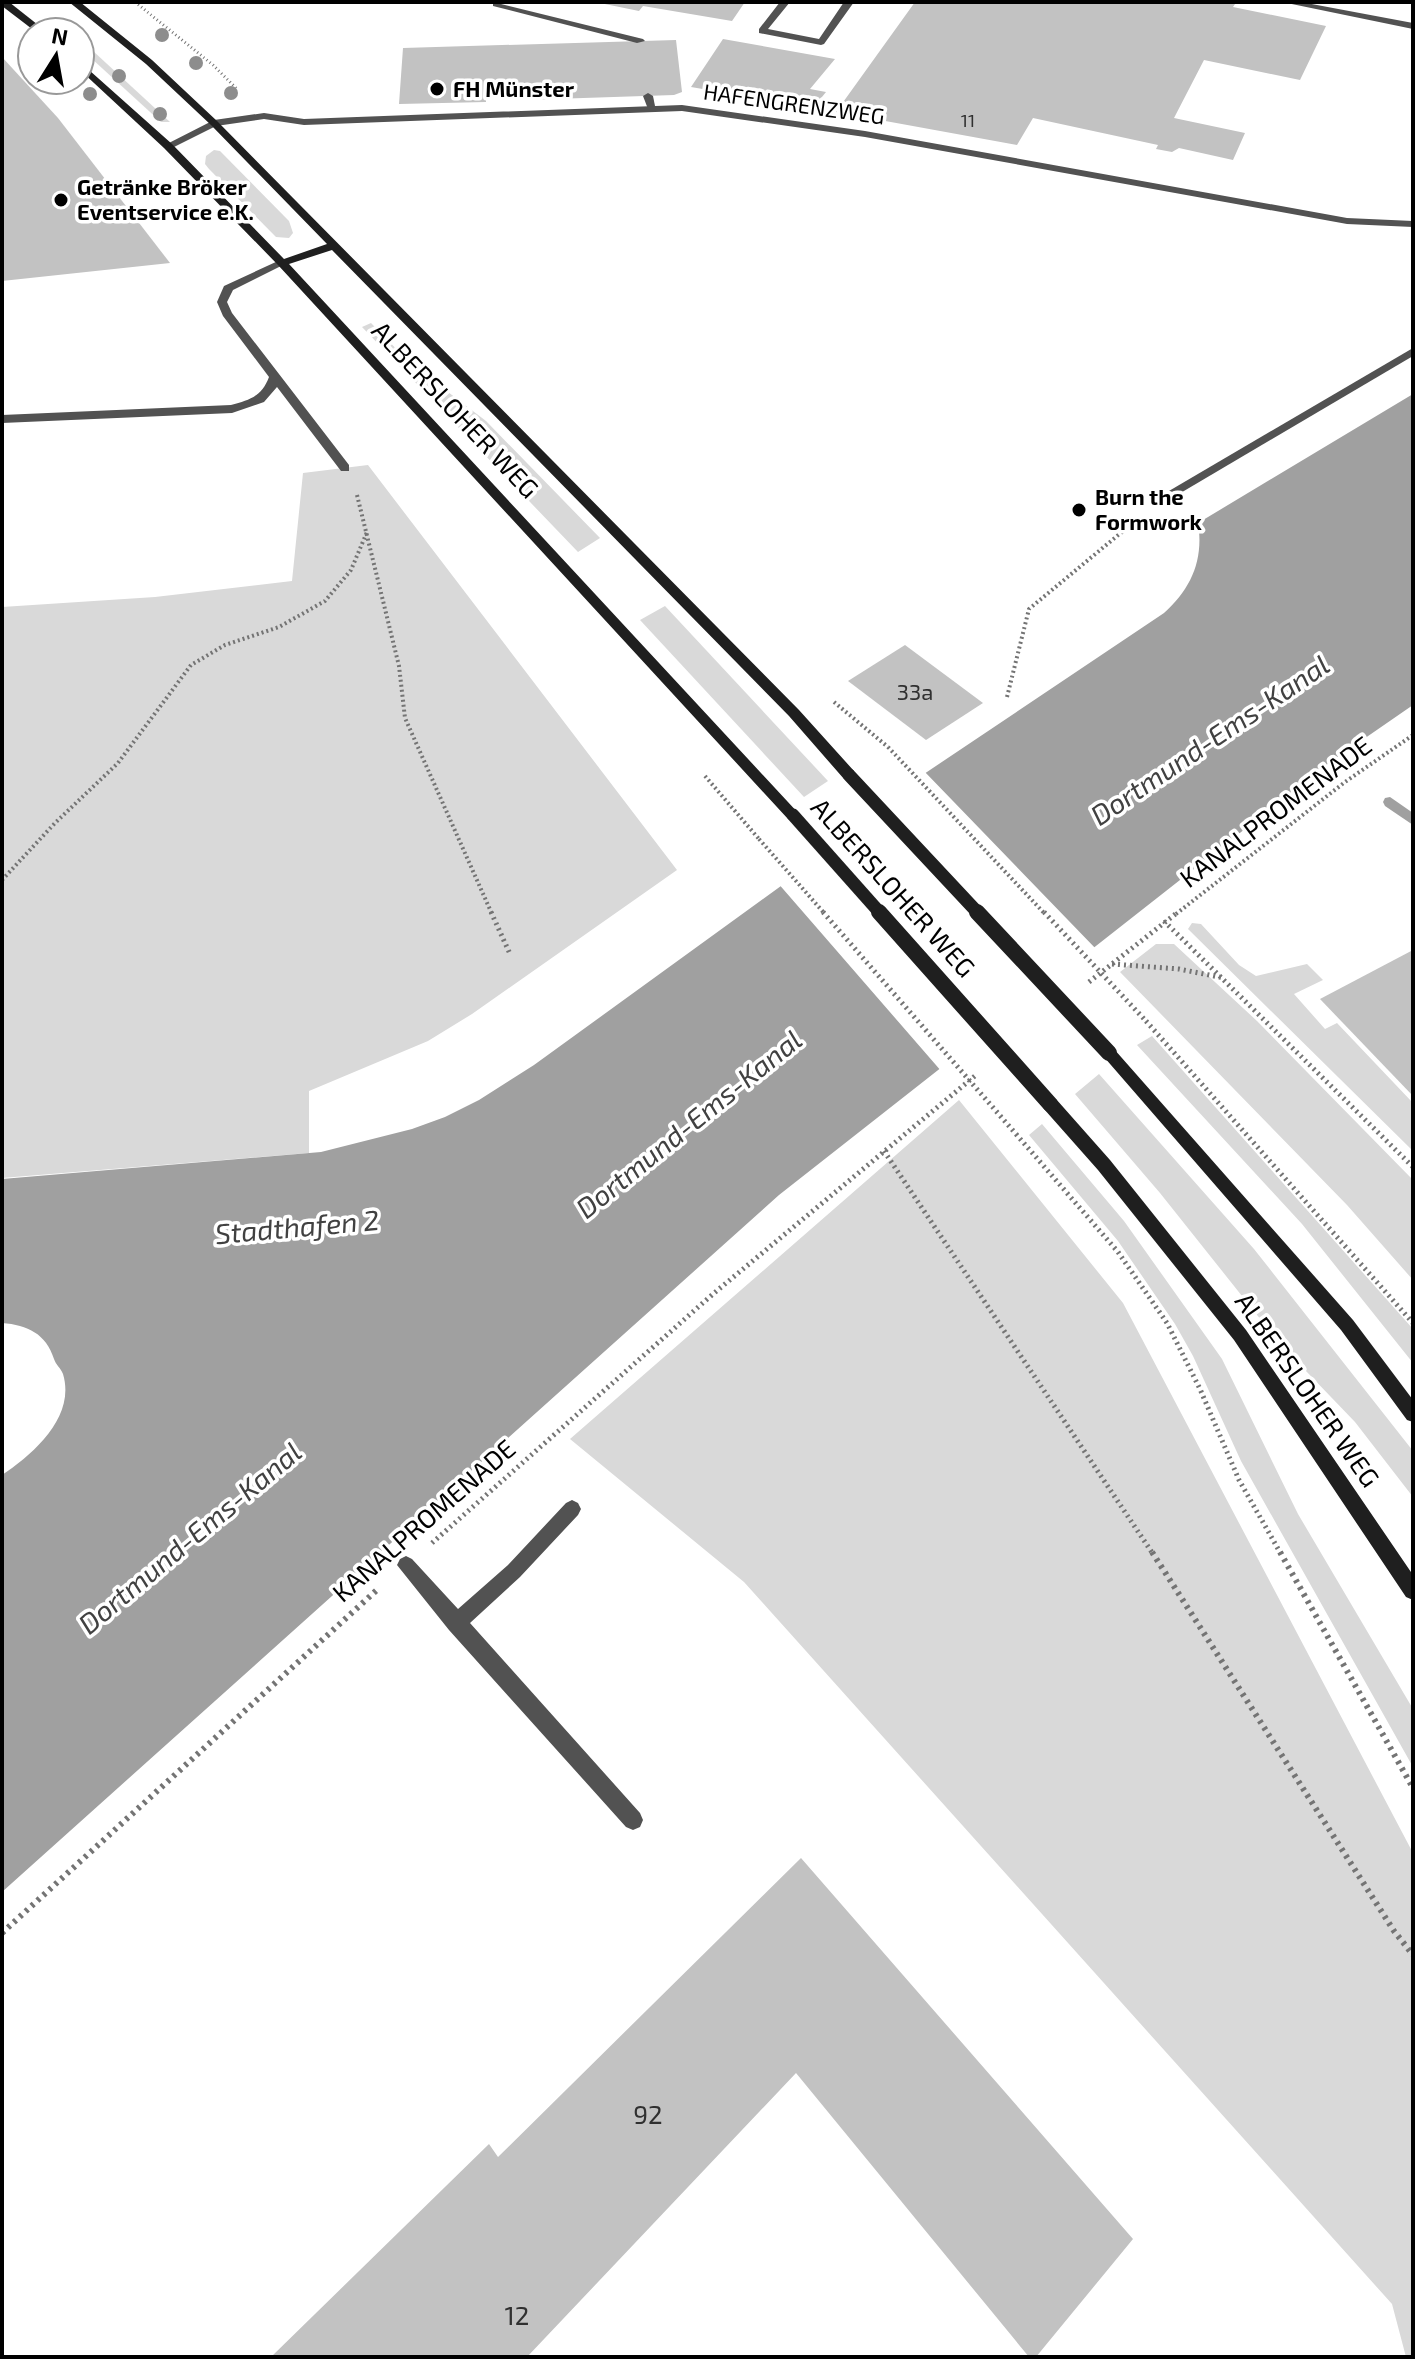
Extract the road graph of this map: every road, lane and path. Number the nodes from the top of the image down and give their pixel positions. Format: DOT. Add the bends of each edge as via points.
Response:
graph roads {
  1 [pos="3,2"];
  2 [pos="74,2"];
  3 [pos="135,2"];
  4 [pos="785,2"];
  5 [pos="849,2"];
  6 [pos="1287,2"];
  7 [pos="496,4"];
  8 [pos="21,16"];
  9 [pos="1413,26"];
  10 [pos="640,41"];
  11 [pos="96,80"];
  12 [pos="648,96"];
  13 [pos="653,109"];
  14 [pos="264,116"];
  15 [pos="214,123"];
  16 [pos="168,146"];
  17 [pos="1413,224"];
  18 [pos="336,245"];
  19 [pos="282,263"];
  20 [pos="1413,351"];
  21 [pos="275,377"];
  22 [pos="2,419"];
  23 [pos="345,468"];
  24 [pos="1163,498"];
  25 [pos="367,532"];
  26 [pos="826,696"];
  27 [pos="1007,697"];
  28 [pos="1413,735"];
  29 [pos="698,767"];
  30 [pos="2,880"];
  31 [pos="510,954"];
  32 [pos="1111,963"];
  33 [pos="1224,978"];
  34 [pos="1413,1167"];
  35 [pos="1413,1323"];
  36 [pos="1413,1414"];
  37 [pos="572,1509"];
  38 [pos="406,1565"];
  39 [pos="1413,1591"];
  40 [pos="456,1623"];
  41 [pos="1413,1788"];
  42 [pos="633,1820"];
  43 [pos="2,1933"];
  44 [pos="1413,1955"];
  1 -- 8 [label="main road"];
  2 -- 15 [label="main road, ALBERSLOHER WEG"];
  3 -- 14 [label="path" via="213,65"];
  4 -- 5 [label="street" via="762,31 821,42"];
  6 -- 9 [label="street"];
  7 -- 10 [label="street"];
  11 -- 16 [label="main road, ALBERSLOHER WEG"];
  12 -- 13 [label="street"];
  13 -- 14 [label="street, HAFENGRENZWEG" via="304,122"];
  13 -- 17 [label="street, HAFENGRENZWEG" via="731,113 1347,221"];
  14 -- 15 [label="street, HAFENGRENZWEG"];
  15 -- 16 [label="street, HAFENGRENZWEG"];
  15 -- 18 [label="main road, ALBERSLOHER WEG"];
  16 -- 19 [label="main road, ALBERSLOHER WEG"];
  18 -- 19 [label="main road"];
  18 -- 36 [label="main road, ALBERSLOHER WEG, bridge" via="783,702 1109,1053 1347,1325"];
  19 -- 21 [label="street" via="228,288 222,302"];
  19 -- 39 [label="main road, ALBERSLOHER WEG, bridge" via="793,815 1104,1165 1240,1335"];
  20 -- 24 [label="street"];
  21 -- 22 [label="street" via="271,391 258,402 232,409"];
  21 -- 23 [label="street"];
  23 -- 25 [label="path"];
  24 -- 27 [label="path" via="1029,609"];
  25 -- 30 [label="path" via="351,570 325,601 191,665 118,763"];
  25 -- 31 [label="path" via="399,666 405,718"];
  26 -- 35 [label="path, bridge" via="888,747 1146,1021"];
  28 -- 33 [label="path, KANALPROMENADE" via="1164,921"];
  29 -- 41 [label="path, bridge" via="1118,1252 1167,1323 1239,1480"];
  32 -- 33 [label="path"];
  33 -- 34 [label="path"];
  37 -- 40 [label="street"];
  38 -- 40 [label="street"];
  38 -- 43 [label="path, KANALPROMENADE"];
  38 -- 44 [label="path, KANALPROMENADE" via="884,1151"];
  40 -- 42 [label="street"];
}
